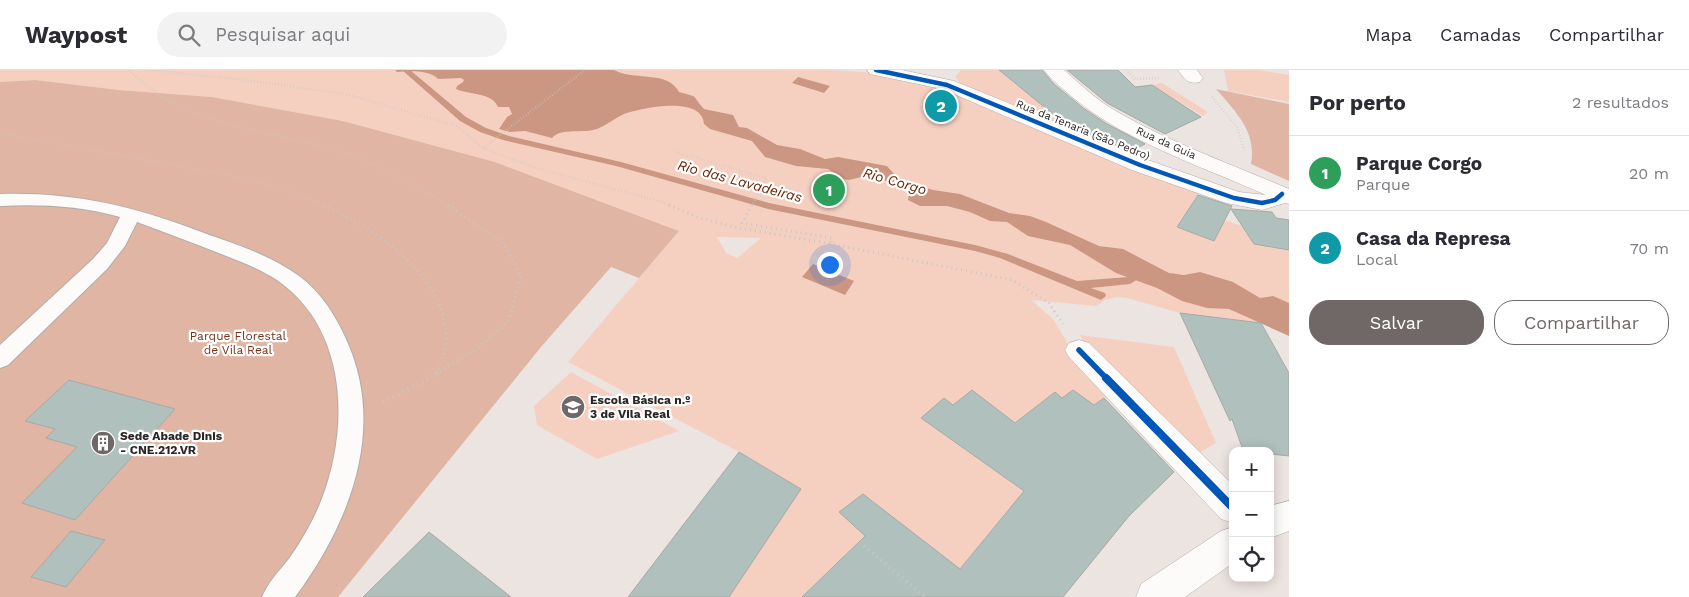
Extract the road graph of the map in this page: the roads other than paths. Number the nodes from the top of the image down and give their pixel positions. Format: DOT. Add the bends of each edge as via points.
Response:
graph roads {
  1 [pos="876,70"];
  2 [pos="1053,70"];
  3 [pos="1286,196"];
  4 [pos="0,200"];
  5 [pos="131,215"];
  6 [pos="1079,350"];
  7 [pos="0,359"];
  8 [pos="1229,504"];
  9 [pos="1289,516"];
  10 [pos="1274,521"];
  11 [pos="1229,546"];
  12 [pos="277,597"];
  13 [pos="1154,597"];
  1 -- 3 [label="street, Rua da Tenaria (São Pedro)" via="931,80 958,89 1140,165 1234,198 1262,203"];
  2 -- 3 [label="street, Rua da Guia" via="1113,118"];
  4 -- 5 [label="lane" via="68,202"];
  5 -- 7 [label="lane" via="115,246 100,264"];
  5 -- 12 [label="lane" via="270,267 303,290 326,322 343,354 353,417 350,448 335,504 301,566"];
  6 -- 8 [label="street"];
  9 -- 10 [label="street"];
  11 -- 13 [label="street"];
}
